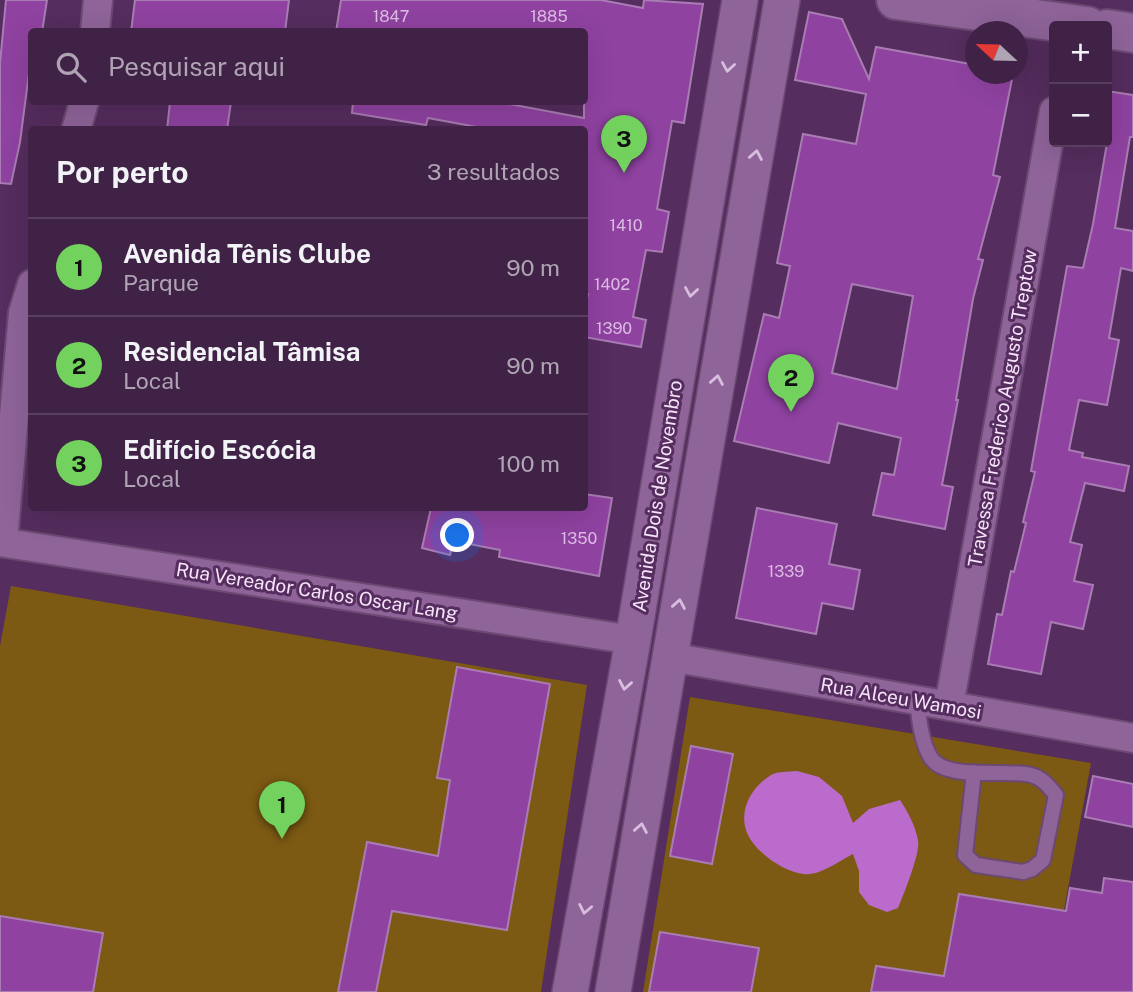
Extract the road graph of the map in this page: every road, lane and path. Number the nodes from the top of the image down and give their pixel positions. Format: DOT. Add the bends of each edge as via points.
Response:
graph roads {
  1 [pos="98,0"];
  2 [pos="740,0"];
  3 [pos="782,0"];
  4 [pos="908,1"];
  5 [pos="1075,19"];
  6 [pos="95,28"];
  7 [pos="1112,30"];
  8 [pos="1133,33"];
  9 [pos="83,105"];
  10 [pos="77,126"];
  11 [pos="1049,139"];
  12 [pos="28,297"];
  13 [pos="1,542"];
  14 [pos="633,640"];
  15 [pos="670,657"];
  16 [pos="917,700"];
  17 [pos="949,706"];
  18 [pos="1133,738"];
  19 [pos="974,772"];
  20 [pos="570,992"];
  21 [pos="613,992"];
  1 -- 6 [label="street"];
  2 -- 14 [label="street, Avenida Dois de Novembro, one-way"];
  15 -- 3 [label="street, Avenida Dois de Novembro, one-way"];
  4 -- 5 [label="main road"];
  7 -- 8 [label="main road"];
  9 -- 10 [label="street"];
  11 -- 17 [label="street, Travessa Frederico Augusto Treptow"];
  12 -- 13 [label="street"];
  13 -- 14 [label="street, Rua Vereador Carlos Oscar Lang"];
  14 -- 15 [label="street"];
  14 -- 20 [label="street, Avenida Dois de Novembro, one-way"];
  15 -- 16 [label="street, Rua Alceu Wamosi"];
  21 -- 15 [label="street, Avenida Dois de Novembro, one-way"];
  16 -- 17 [label="street, Rua Alceu Wamosi"];
  16 -- 19 [label="lane" via="932,760 942,768"];
  17 -- 18 [label="street, Rua Alceu Wamosi"];
  19 -- 19 [label="lane" via="1031,775 1045,781 1056,795 1043,860 1032,869 1023,872 976,865 965,855"];
}
